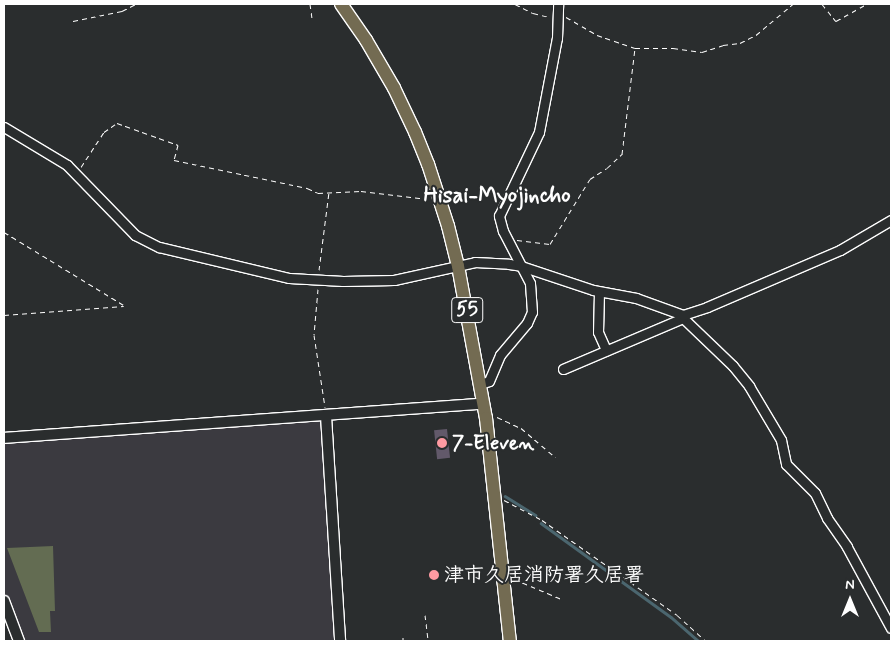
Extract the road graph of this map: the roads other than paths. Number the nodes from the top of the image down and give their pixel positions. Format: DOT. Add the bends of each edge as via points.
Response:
graph roads {
  1 [pos="341,4"];
  2 [pos="558,4"];
  3 [pos="4,127"];
  4 [pos="891,220"];
  5 [pos="458,266"];
  6 [pos="521,266"];
  7 [pos="599,292"];
  8 [pos="683,316"];
  9 [pos="606,350"];
  10 [pos="563,369"];
  11 [pos="480,384"];
  12 [pos="484,408"];
  13 [pos="326,416"];
  14 [pos="4,438"];
  15 [pos="4,601"];
  16 [pos="891,628"];
  17 [pos="19,641"];
  18 [pos="340,641"];
  19 [pos="510,641"];
  1 -- 5 [label="main road, 55" via="394,88 415,132 441,202"];
  2 -- 6 [label="street" via="550,86 539,132 500,213 500,226"];
  3 -- 5 [label="street" via="67,165 111,213 146,242 289,278 394,280"];
  4 -- 8 [label="street" via="840,250"];
  5 -- 6 [label="street" via="475,262"];
  5 -- 11 [label="main road, 55"];
  6 -- 7 [label="street"];
  6 -- 11 [label="street" via="532,290 530,318 500,355 489,381"];
  7 -- 8 [label="street" via="636,298"];
  7 -- 9 [label="street" via="598,332"];
  8 -- 9 [label="street"];
  8 -- 16 [label="street" via="749,386 781,440 786,464 815,493"];
  9 -- 10 [label="street"];
  11 -- 12 [label="main road, 55"];
  12 -- 13 [label="street"];
  12 -- 19 [label="main road, 55"];
  13 -- 14 [label="street"];
  13 -- 18 [label="street"];
  15 -- 17 [label="street"];
}
